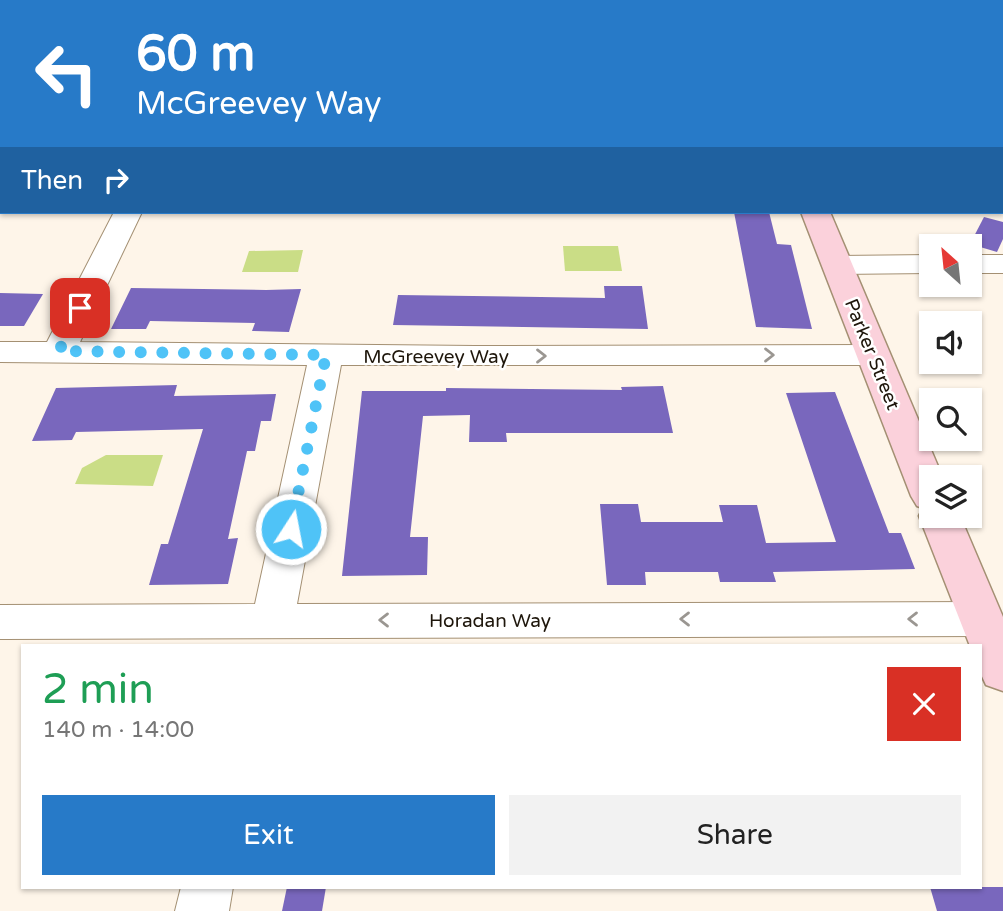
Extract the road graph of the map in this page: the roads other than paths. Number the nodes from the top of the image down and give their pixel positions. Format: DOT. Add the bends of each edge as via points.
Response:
graph roads {
  1 [pos="127,214"];
  2 [pos="816,214"];
  3 [pos="919,264"];
  4 [pos="982,264"];
  5 [pos="1003,264"];
  6 [pos="838,265"];
  7 [pos="59,351"];
  8 [pos="0,352"];
  9 [pos="326,355"];
  10 [pos="872,355"];
  11 [pos="919,467"];
  12 [pos="944,528"];
  13 [pos="981,619"];
  14 [pos="0,622"];
  15 [pos="264,629"];
  16 [pos="1003,671"];
  17 [pos="206,889"];
  18 [pos="202,911"];
  1 -- 7 [label="street"];
  2 -- 6 [label="street, Parker Street"];
  3 -- 6 [label="street"];
  4 -- 5 [label="street"];
  6 -- 10 [label="street, Parker Street"];
  7 -- 8 [label="street, McGreevey Way"];
  7 -- 9 [label="street, McGreevey Way"];
  9 -- 10 [label="street, McGreevey Way, one-way"];
  9 -- 15 [label="street"];
  10 -- 11 [label="street, Parker Street"];
  12 -- 13 [label="street"];
  13 -- 15 [label="street, Horadan Way, one-way"];
  13 -- 16 [label="street"];
  14 -- 15 [label="street, Horadan Way"];
  17 -- 18 [label="street"];
}
